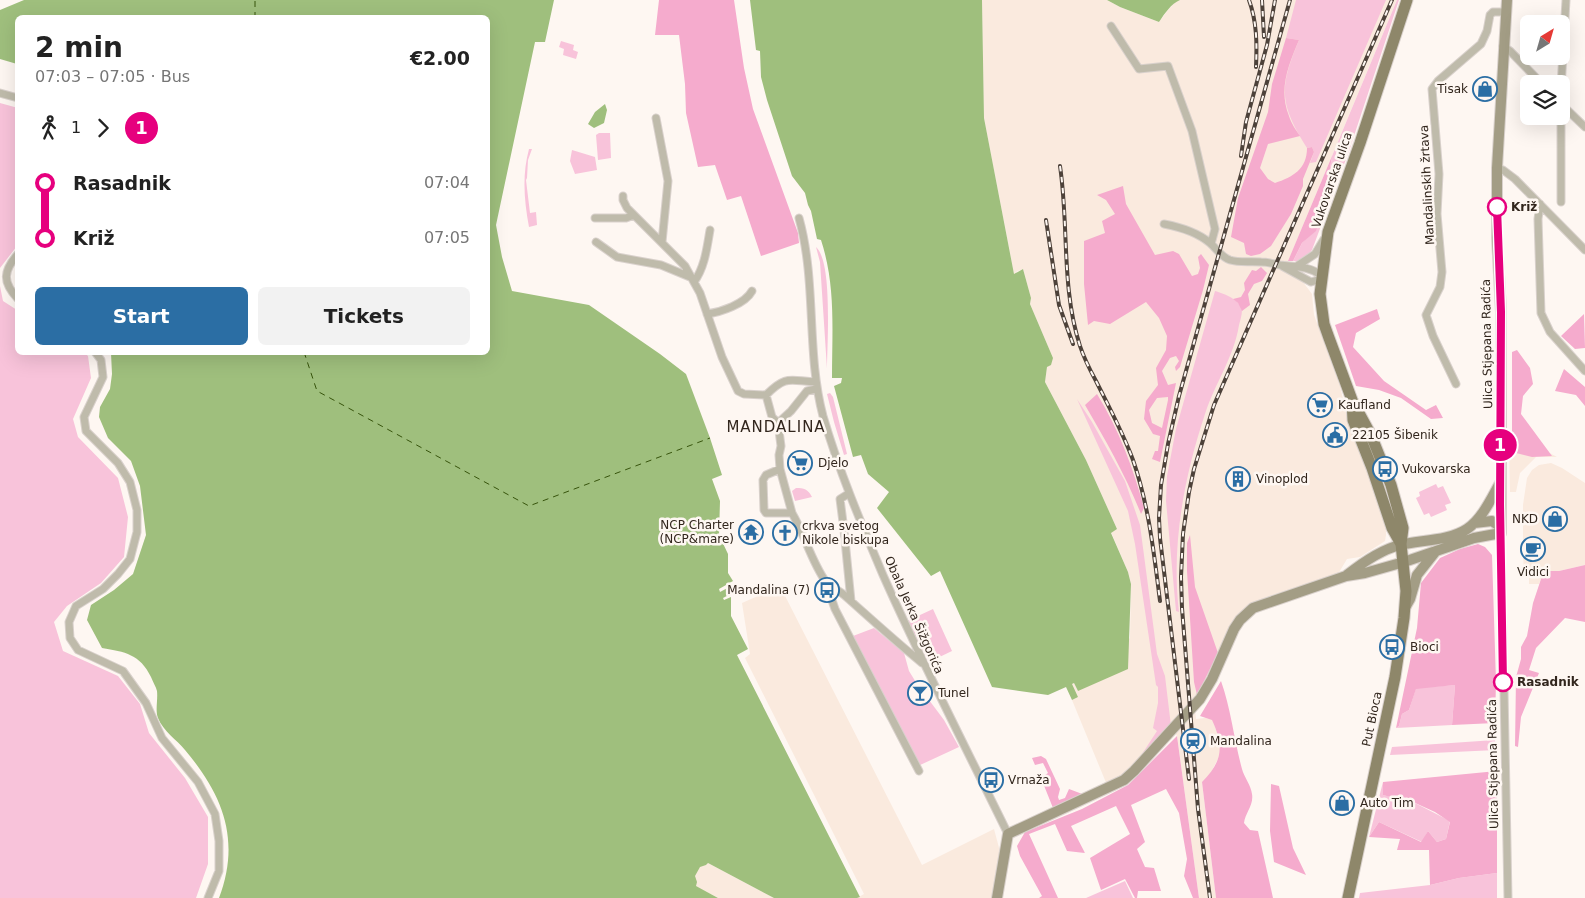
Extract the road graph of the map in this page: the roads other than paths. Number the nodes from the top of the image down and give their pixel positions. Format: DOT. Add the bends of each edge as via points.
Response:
graph roads {
  1 [pos="1407,0"];
  2 [pos="1507,0"];
  3 [pos="1566,0"];
  4 [pos="1505,12"];
  5 [pos="1111,26"];
  6 [pos="1503,46"];
  7 [pos="1533,75"];
  8 [pos="1562,75"];
  9 [pos="0,93"];
  10 [pos="15,97"];
  11 [pos="1570,113"];
  12 [pos="656,118"];
  13 [pos="1561,125"];
  14 [pos="1585,127"];
  15 [pos="1497,168"];
  16 [pos="623,196"];
  17 [pos="1561,202"];
  18 [pos="1540,204"];
  19 [pos="634,215"];
  20 [pos="595,218"];
  21 [pos="799,218"];
  22 [pos="1164,224"];
  23 [pos="710,230"];
  24 [pos="1328,232"];
  25 [pos="596,242"];
  26 [pos="662,242"];
  27 [pos="1211,244"];
  28 [pos="1585,250"];
  29 [pos="15,257"];
  30 [pos="1280,265"];
  31 [pos="1297,266"];
  32 [pos="1321,277"];
  33 [pos="692,280"];
  34 [pos="752,291"];
  35 [pos="15,296"];
  36 [pos="708,314"];
  37 [pos="97,355"];
  38 [pos="1585,371"];
  39 [pos="1456,384"];
  40 [pos="816,385"];
  41 [pos="766,395"];
  42 [pos="778,423"];
  43 [pos="780,470"];
  44 [pos="1500,482"];
  45 [pos="848,494"];
  46 [pos="792,513"];
  47 [pos="1474,523"];
  48 [pos="1501,530"];
  49 [pos="1402,544"];
  50 [pos="1436,550"];
  51 [pos="1404,562"];
  52 [pos="1346,576"];
  53 [pos="826,583"];
  54 [pos="851,601"];
  55 [pos="1406,606"];
  56 [pos="924,665"];
  57 [pos="919,771"];
  58 [pos="1008,834"];
  59 [pos="208,898"];
  60 [pos="997,898"];
  61 [pos="1348,898"];
  62 [pos="1508,898"];
  1 -- 24 [label="main road, Vukovarska ulica"];
  2 -- 4 [label="main road, Ulica Stjepana Radića"];
  3 -- 8 [label="street"];
  4 -- 6 [label="main road, Ulica Stjepana Radića"];
  4 -- 39 [label="street, Mandalinskih žrtava" via="1490,15 1481,44 1432,89 1442,272 1440,287 1426,315"];
  5 -- 27 [label="street" via="1139,69 1168,66 1192,131 1215,229"];
  6 -- 7 [label="street"];
  6 -- 15 [label="main road, Ulica Stjepana Radića"];
  9 -- 10 [label="street"];
  11 -- 14 [label="street"];
  12 -- 26 [label="street" via="668,181"];
  13 -- 17 [label="street"];
  15 -- 18 [label="street" via="1507,172"];
  15 -- 44 [label="main road, Ulica Stjepana Radića" via="1501,312"];
  16 -- 19 [label="street" via="622,200"];
  18 -- 28 [label="street"];
  18 -- 38 [label="street" via="1541,313 1550,332"];
  19 -- 20 [label="street"];
  19 -- 26 [label="street"];
  21 -- 40 [label="street, Obala Jerka Šižgorića" via="806,250"];
  22 -- 27 [label="street" via="1180,227"];
  23 -- 33 [label="street" via="700,270"];
  24 -- 31 [label="street" via="1315,254"];
  24 -- 32 [label="main road, Vukovarska ulica"];
  25 -- 33 [label="street" via="617,257 661,265"];
  26 -- 33 [label="street" via="685,266"];
  27 -- 30 [label="street" via="1227,260"];
  29 -- 35 [label="street" via="5,276 8,289"];
  30 -- 31 [label="street"];
  30 -- 32 [label="street" via="1311,282"];
  31 -- 32 [label="street"];
  32 -- 49 [label="main road, Vukovarska ulica" via="1324,324 1352,400 1371,434 1391,485 1403,528"];
  33 -- 36 [label="street"];
  34 -- 36 [label="street" via="750,296 722,312"];
  36 -- 41 [label="street" via="722,357 738,390 744,394"];
  37 -- 59 [label="street" via="103,377 84,417 86,431 118,463 130,482 137,510 137,532 130,559 118,574 104,589 76,606 68,622 70,638 78,650 123,671 146,703 162,738 198,782 216,814 218,871"];
  40 -- 41 [label="street" via="785,380"];
  40 -- 42 [label="street"];
  40 -- 45 [label="street, Obala Jerka Šižgorića"];
  41 -- 42 [label="street" via="772,418"];
  42 -- 43 [label="street"];
  43 -- 46 [label="street"];
  43 -- 46 [label="street" via="766,475 763,480 764,510 766,513"];
  44 -- 47 [label="main road"];
  44 -- 48 [label="main road, Ulica Stjepana Radića"];
  45 -- 54 [label="street" via="840,499"];
  45 -- 56 [label="street, Obala Jerka Šižgorića"];
  46 -- 53 [label="street"];
  47 -- 48 [label="main road" via="1492,521"];
  47 -- 49 [label="main road" via="1460,533"];
  48 -- 50 [label="main road"];
  48 -- 62 [label="street, Ulica Stjepana Radića"];
  49 -- 51 [label="main road, Put Bioca"];
  49 -- 52 [label="main road" via="1376,555"];
  50 -- 51 [label="main road"];
  50 -- 55 [label="main road" via="1417,575"];
  51 -- 52 [label="main road"];
  51 -- 55 [label="main road, Put Bioca"];
  52 -- 58 [label="main road" via="1261,605 1246,614 1234,629 1200,699 1134,771 1124,780"];
  53 -- 54 [label="street"];
  53 -- 57 [label="street" via="835,609"];
  54 -- 56 [label="street"];
  55 -- 61 [label="main road, Put Bioca" via="1395,677"];
  56 -- 58 [label="street, Obala Jerka Šižgorića"];
  58 -- 60 [label="main road"];
}
